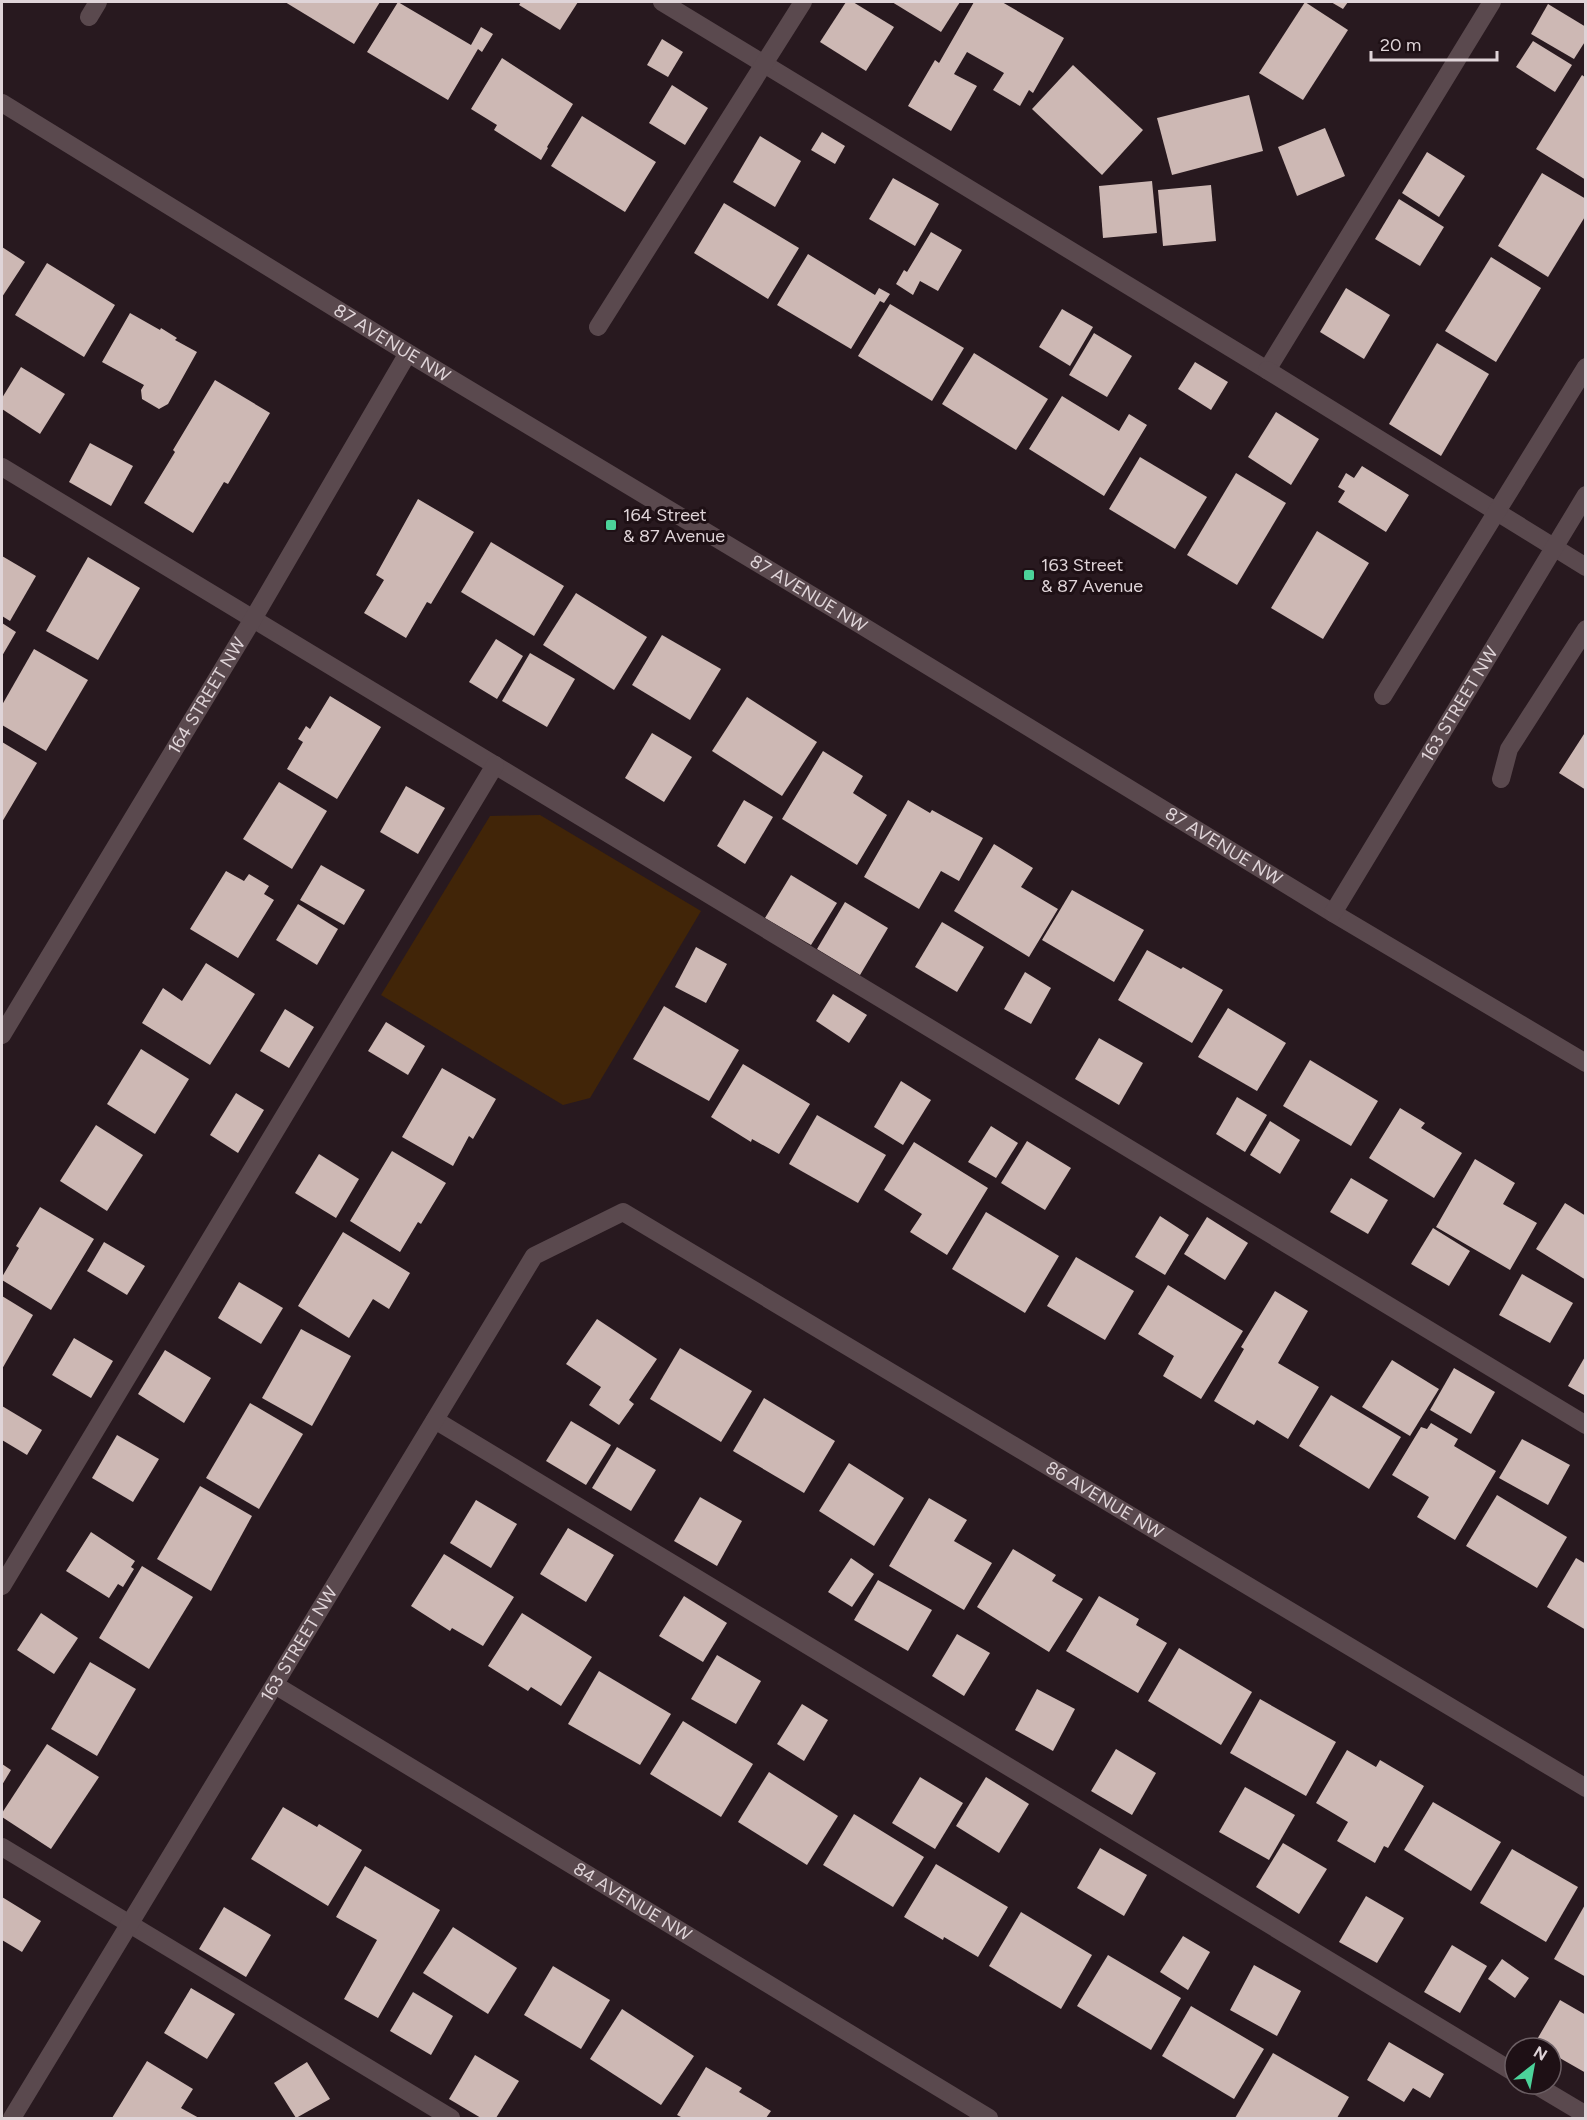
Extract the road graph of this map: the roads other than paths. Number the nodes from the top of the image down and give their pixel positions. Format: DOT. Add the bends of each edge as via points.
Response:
graph roads {
  1 [pos="98,2"];
  2 [pos="662,2"];
  3 [pos="803,2"];
  4 [pos="1492,2"];
  5 [pos="89,17"];
  6 [pos="765,64"];
  7 [pos="2,104"];
  8 [pos="598,327"];
  9 [pos="408,353"];
  10 [pos="1586,367"];
  11 [pos="1267,370"];
  12 [pos="2,467"];
  13 [pos="1586,495"];
  14 [pos="1496,513"];
  15 [pos="1553,547"];
  16 [pos="1586,567"];
  17 [pos="253,619"];
  18 [pos="1586,629"];
  19 [pos="1383,696"];
  20 [pos="495,765"];
  21 [pos="1501,779"];
  22 [pos="1333,913"];
  23 [pos="2,1035"];
  24 [pos="1586,1063"];
  25 [pos="623,1212"];
  26 [pos="435,1420"];
  27 [pos="1586,1425"];
  28 [pos="2,1586"];
  29 [pos="275,1685"];
  30 [pos="1586,1788"];
  31 [pos="2,1847"];
  32 [pos="129,1925"];
  33 [pos="1503,2066"];
  34 [pos="1554,2096"];
  35 [pos="1586,2115"];
  36 [pos="12,2118"];
  37 [pos="451,2118"];
  38 [pos="989,2118"];
  1 -- 5 [label="street"];
  2 -- 6 [label="street"];
  3 -- 6 [label="street"];
  4 -- 11 [label="street"];
  6 -- 8 [label="street"];
  6 -- 11 [label="street"];
  7 -- 9 [label="street, 87 AVENUE NW"];
  9 -- 17 [label="street, 164 STREET NW"];
  9 -- 22 [label="street, 87 AVENUE NW"];
  10 -- 14 [label="street"];
  11 -- 14 [label="street"];
  12 -- 17 [label="street"];
  13 -- 15 [label="street, 163 STREET NW"];
  14 -- 15 [label="street"];
  14 -- 19 [label="street"];
  15 -- 16 [label="street"];
  15 -- 22 [label="street, 163 STREET NW"];
  17 -- 20 [label="street"];
  17 -- 23 [label="street, 164 STREET NW"];
  18 -- 21 [label="street" via="1509,749"];
  20 -- 27 [label="street"];
  20 -- 28 [label="street"];
  22 -- 24 [label="street, 87 AVENUE NW"];
  25 -- 26 [label="street, 163 STREET NW" via="534,1256"];
  25 -- 30 [label="street, 86 AVENUE NW"];
  26 -- 29 [label="street, 163 STREET NW"];
  26 -- 33 [label="street"];
  29 -- 32 [label="street, 163 STREET NW"];
  29 -- 38 [label="street, 84 AVENUE NW"];
  31 -- 32 [label="street"];
  32 -- 36 [label="street, 163 STREET NW"];
  32 -- 37 [label="street"];
  34 -- 35 [label="street"];
}
